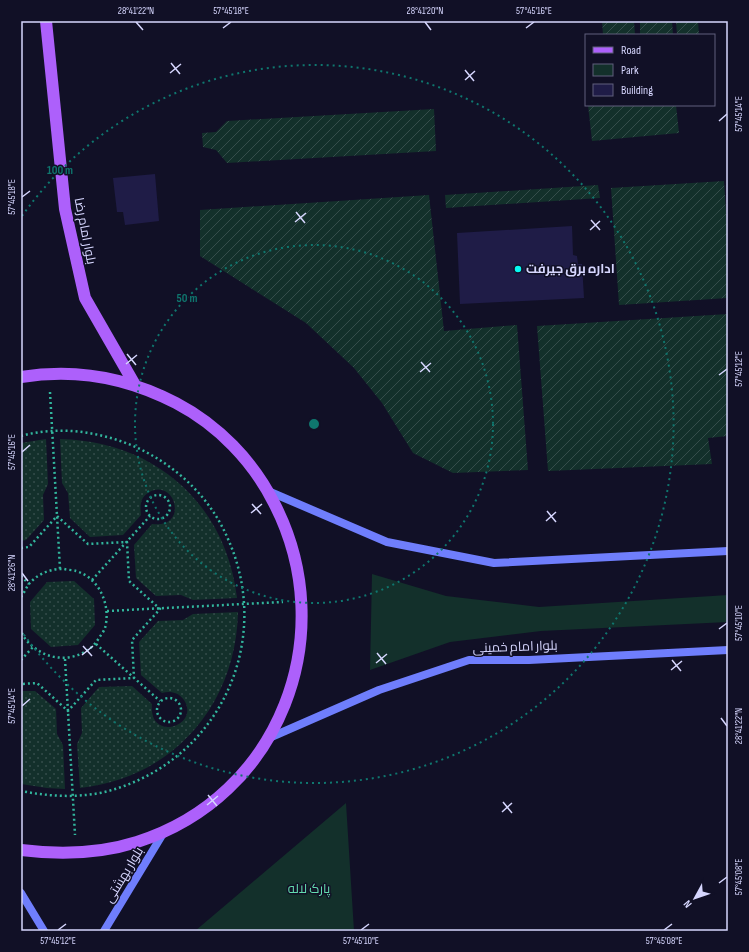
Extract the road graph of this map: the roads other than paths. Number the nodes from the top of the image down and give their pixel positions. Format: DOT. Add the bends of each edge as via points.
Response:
graph roads {
  1 [pos="46,21"];
  2 [pos="21,377"];
  3 [pos="135,385"];
  4 [pos="268,491"];
  5 [pos="728,551"];
  6 [pos="728,650"];
  7 [pos="269,738"];
  8 [pos="164,832"];
  9 [pos="21,850"];
  10 [pos="21,893"];
  11 [pos="44,931"];
  12 [pos="104,931"];
  1 -- 3 [label="main road, بلوار امام رضا" via="65,209 85,298"];
  2 -- 3 [label="main road" via="78,374"];
  3 -- 4 [label="main road" via="187,409 211,426 233,445"];
  4 -- 5 [label="main road" via="387,542 494,563"];
  4 -- 7 [label="main road" via="282,517 292,544 302,601 299,658 282,713"];
  6 -- 7 [label="main road, بلوار امام خمینی" via="529,660 469,660 379,690"];
  7 -- 8 [label="main road" via="234,783 213,802"];
  8 -- 9 [label="main road" via="138,842 76,854"];
  8 -- 12 [label="main road, بلوار بهشتی"];
  10 -- 11 [label="main road"];
}
